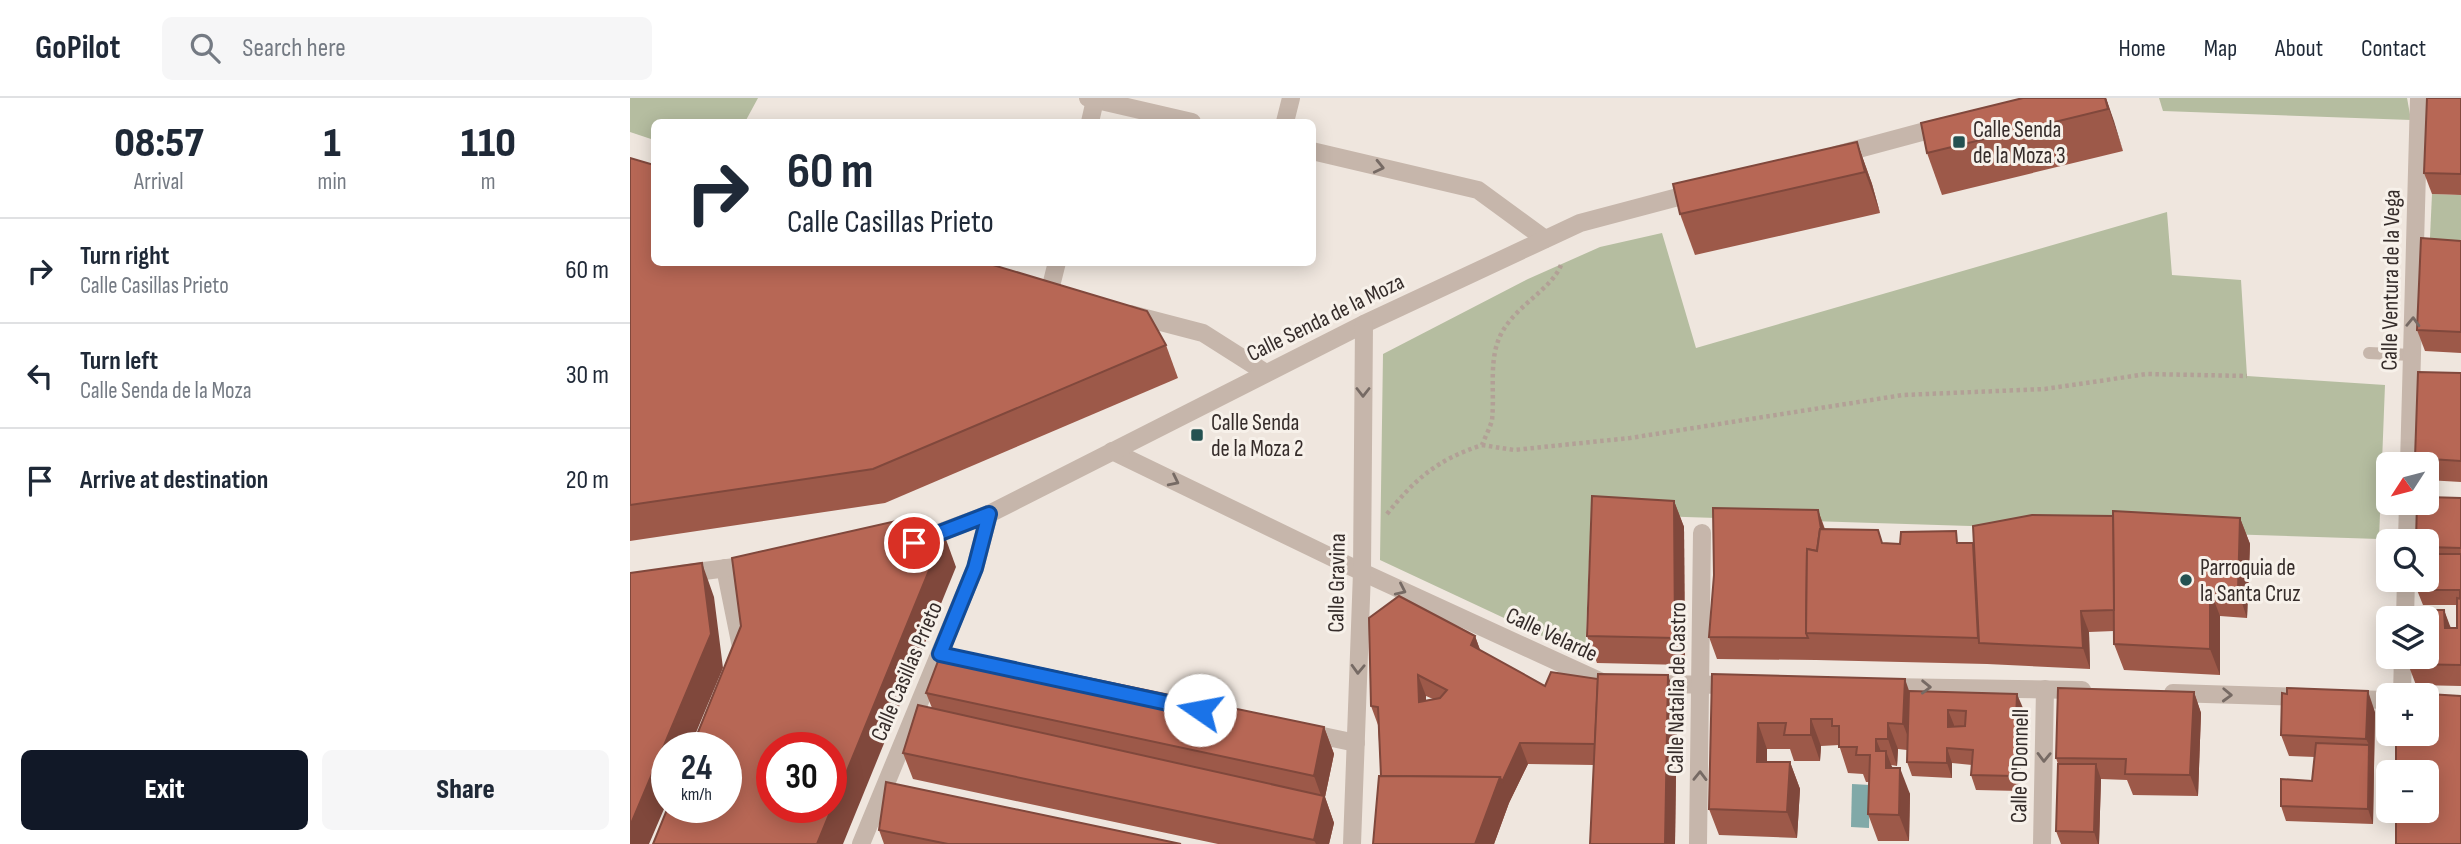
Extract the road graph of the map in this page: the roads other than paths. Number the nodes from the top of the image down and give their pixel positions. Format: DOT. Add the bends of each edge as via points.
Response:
graph roads {
  1 [pos="1291,98"];
  2 [pos="2419,98"];
  3 [pos="1092,99"];
  4 [pos="1090,119"];
  5 [pos="1179,119"];
  6 [pos="1286,119"];
  7 [pos="1955,123"];
  8 [pos="1316,152"];
  9 [pos="1821,159"];
  10 [pos="1714,187"];
  11 [pos="1545,239"];
  12 [pos="1055,266"];
  13 [pos="1049,294"];
  14 [pos="1113,310"];
  15 [pos="1364,324"];
  16 [pos="2369,353"];
  17 [pos="2412,355"];
  18 [pos="1266,373"];
  19 [pos="1112,451"];
  20 [pos="2410,452"];
  21 [pos="989,514"];
  22 [pos="1702,533"];
  23 [pos="900,544"];
  24 [pos="779,561"];
  25 [pos="725,568"];
  26 [pos="1362,572"];
  27 [pos="657,578"];
  28 [pos="738,673"];
  29 [pos="1701,685"];
  30 [pos="1756,685"];
  31 [pos="1866,687"];
  32 [pos="2045,689"];
  33 [pos="2100,691"];
  34 [pos="2155,692"];
  35 [pos="2376,700"];
  36 [pos="1289,729"];
  37 [pos="1356,743"];
  38 [pos="861,844"];
  39 [pos="1352,844"];
  40 [pos="1699,844"];
  41 [pos="2042,844"];
  1 -- 6 [label="street"];
  17 -- 2 [label="street, Calle Ventura de la Vega, one-way"];
  3 -- 4 [label="street"];
  3 -- 5 [label="street"];
  7 -- 9 [label="street"];
  8 -- 11 [label="street, one-way" via="1478,190"];
  10 -- 11 [label="street, Calle Senda de la Moza" via="1580,223"];
  11 -- 15 [label="street, Calle Senda de la Moza"];
  12 -- 13 [label="street"];
  14 -- 18 [label="street" via="1203,333"];
  15 -- 18 [label="street, Calle Senda de la Moza"];
  15 -- 26 [label="street, Calle Gravina, one-way"];
  16 -- 17 [label="lane"];
  17 -- 20 [label="street, Calle Ventura de la Vega" via="2418,378"];
  18 -- 19 [label="street, Calle Senda de la Moza"];
  19 -- 21 [label="street, Calle Senda de la Moza"];
  19 -- 26 [label="street, Calle Velarde, one-way"];
  21 -- 23 [label="street, Calle Senda de la Moza" via="914,543"];
  21 -- 38 [label="street, Calle Casillas Prieto" via="946,656 891,790"];
  22 -- 29 [label="street, Calle Natalia de Castro"];
  24 -- 25 [label="street"];
  25 -- 27 [label="street"];
  25 -- 28 [label="street" via="743,660"];
  26 -- 29 [label="street, Calle Velarde, one-way" via="1600,684"];
  26 -- 37 [label="street, Calle Gravina, one-way"];
  29 -- 30 [label="street, Calle Velarde"];
  40 -- 29 [label="street, Calle Natalia de Castro, one-way"];
  31 -- 32 [label="street, one-way"];
  32 -- 33 [label="street"];
  32 -- 41 [label="street, Calle O'Donnell, one-way"];
  34 -- 35 [label="street, one-way"];
  36 -- 37 [label="street"];
  37 -- 39 [label="street, Calle Gravina"];
}
